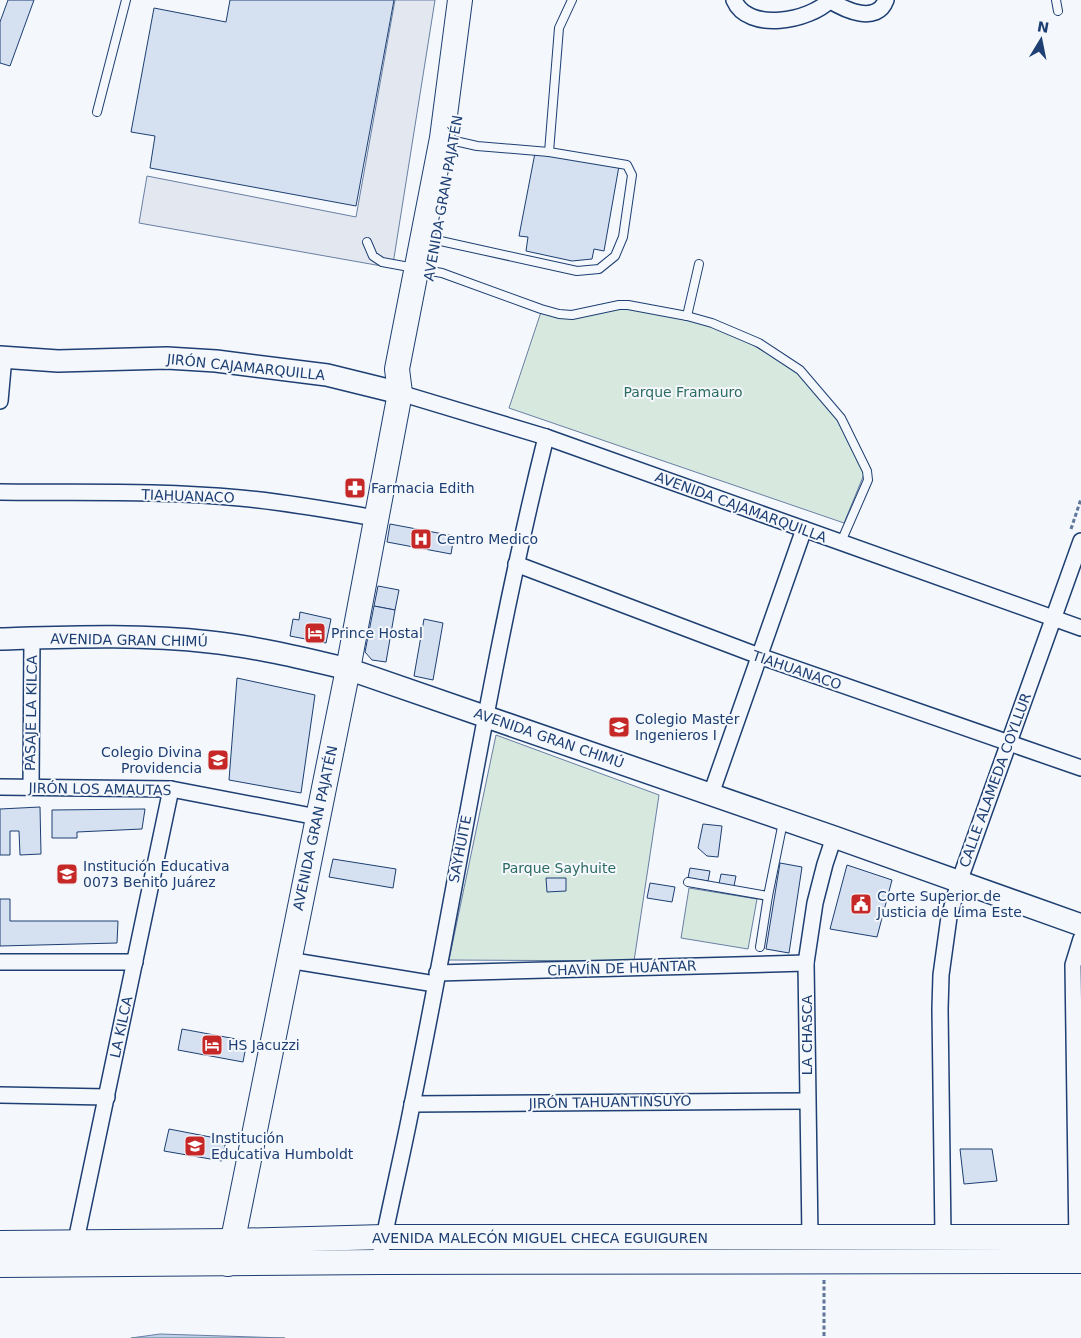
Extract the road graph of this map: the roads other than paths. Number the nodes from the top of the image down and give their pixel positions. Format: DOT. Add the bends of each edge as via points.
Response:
graph roads {
  1 [pos="126,0"];
  2 [pos="460,0"];
  3 [pos="474,0"];
  4 [pos="572,0"];
  5 [pos="734,0"];
  6 [pos="829,0"];
  7 [pos="886,0"];
  8 [pos="1056,0"];
  9 [pos="1058,11"];
  10 [pos="97,112"];
  11 [pos="455,141"];
  12 [pos="549,152"];
  13 [pos="436,240"];
  14 [pos="367,242"];
  15 [pos="698,264"];
  16 [pos="423,270"];
  17 [pos="687,316"];
  18 [pos="2,357"];
  19 [pos="400,393"];
  20 [pos="0,401"];
  21 [pos="546,437"];
  22 [pos="0,492"];
  23 [pos="375,518"];
  24 [pos="804,529"];
  25 [pos="1081,541"];
  26 [pos="841,542"];
  27 [pos="516,564"];
  28 [pos="1053,618"];
  29 [pos="1081,628"];
  30 [pos="32,638"];
  31 [pos="0,639"];
  32 [pos="759,656"];
  33 [pos="348,669"];
  34 [pos="485,716"];
  35 [pos="1008,744"];
  36 [pos="1081,768"];
  37 [pos="0,787"];
  38 [pos="31,787"];
  39 [pos="171,789"];
  40 [pos="711,794"];
  41 [pos="317,817"];
  42 [pos="784,819"];
  43 [pos="834,837"];
  44 [pos="688,882"];
  45 [pos="959,882"];
  46 [pos="768,896"];
  47 [pos="1081,925"];
  48 [pos="1081,939"];
  49 [pos="760,948"];
  50 [pos="288,960"];
  51 [pos="0,962"];
  52 [pos="135,962"];
  53 [pos="806,962"];
  54 [pos="436,979"];
  55 [pos="0,1095"];
  56 [pos="106,1097"];
  57 [pos="807,1101"];
  58 [pos="1078,1102"];
  59 [pos="412,1104"];
  60 [pos="943,1236"];
  61 [pos="810,1237"];
  62 [pos="1079,1237"];
  63 [pos="384,1238"];
  64 [pos="76,1242"];
  65 [pos="0,1243"];
  66 [pos="230,1252"];
  67 [pos="1079,1261"];
  68 [pos="379,1262"];
  69 [pos="0,1265"];
  70 [pos="71,1265"];
  1 -- 10 [label="lane"];
  2 -- 16 [label="main road, AVENIDA GRAN PAJATÉN"];
  3 -- 11 [label="main road, AVENIDA GRAN PAJATÉN"];
  4 -- 12 [label="lane" via="559,28"];
  5 -- 6 [label="street" via="749,15 764,21 808,14"];
  6 -- 7 [label="street" via="841,8 870,14 880,9"];
  8 -- 9 [label="lane"];
  11 -- 12 [label="lane"];
  11 -- 13 [label="main road, AVENIDA GRAN PAJATÉN"];
  12 -- 13 [label="lane" via="620,163 627,165 632,175 623,237 615,256 599,269 578,271"];
  13 -- 16 [label="main road, AVENIDA GRAN PAJATÉN"];
  14 -- 16 [label="lane" via="373,256 382,262"];
  15 -- 17 [label="lane"];
  16 -- 17 [label="lane" via="442,273 559,314 572,315 619,305"];
  16 -- 19 [label="main road, AVENIDA GRAN PAJATÉN" via="397,369"];
  17 -- 26 [label="lane" via="759,343 800,370 841,418 867,471 868,480"];
  18 -- 19 [label="street, JIRÓN CAJAMARQUILLA" via="58,361 167,358 216,361 327,375"];
  18 -- 20 [label="street"];
  19 -- 21 [label="street, AVENIDA CAJAMARQUILLA"];
  19 -- 23 [label="main road, AVENIDA GRAN PAJATÉN"];
  21 -- 24 [label="street, AVENIDA CAJAMARQUILLA"];
  21 -- 27 [label="street, SAYHUITE"];
  22 -- 23 [label="street, TIAHUANACO" via="240,498"];
  23 -- 33 [label="main road, AVENIDA GRAN PAJATÉN"];
  24 -- 26 [label="street, AVENIDA CAJAMARQUILLA"];
  24 -- 32 [label="street"];
  25 -- 28 [label="street, CALLE ALAMEDA COYLLUR"];
  26 -- 28 [label="street, AVENIDA CAJAMARQUILLA"];
  27 -- 32 [label="street, TIAHUANACO"];
  27 -- 34 [label="street, SAYHUITE"];
  28 -- 29 [label="street, AVENIDA CAJAMARQUILLA"];
  28 -- 35 [label="street, CALLE ALAMEDA COYLLUR"];
  30 -- 31 [label="street, AVENIDA GRAN CHIMÚ"];
  30 -- 33 [label="street, AVENIDA GRAN CHIMÚ" via="158,638 209,642 269,650"];
  30 -- 38 [label="street, PASAJE LA KILCA"];
  32 -- 35 [label="street, TIAHUANACO"];
  32 -- 40 [label="street"];
  33 -- 34 [label="street, AVENIDA GRAN CHIMÚ"];
  33 -- 41 [label="main road, AVENIDA GRAN PAJATÉN"];
  34 -- 40 [label="street, AVENIDA GRAN CHIMÚ"];
  34 -- 54 [label="street, SAYHUITE"];
  35 -- 36 [label="street, TIAHUANACO"];
  35 -- 45 [label="street, CALLE ALAMEDA COYLLUR"];
  37 -- 38 [label="street, JIRÓN LOS AMAUTAS"];
  38 -- 39 [label="street, JIRÓN LOS AMAUTAS"];
  39 -- 41 [label="street, JIRÓN LOS AMAUTAS"];
  39 -- 52 [label="street, LA KILCA"];
  40 -- 42 [label="street, AVENIDA GRAN CHIMÚ"];
  41 -- 50 [label="main road, AVENIDA GRAN PAJATÉN"];
  42 -- 43 [label="street, AVENIDA GRAN CHIMÚ"];
  42 -- 46 [label="lane"];
  43 -- 45 [label="street, AVENIDA GRAN CHIMÚ"];
  43 -- 53 [label="street, LA CHASCA" via="815,903"];
  44 -- 46 [label="lane"];
  45 -- 47 [label="street, AVENIDA GRAN CHIMÚ"];
  45 -- 60 [label="street, CALLE ALAMEDA COYLLUR" via="948,917 941,975"];
  46 -- 49 [label="lane"];
  48 -- 58 [label="street" via="1074,965"];
  50 -- 54 [label="street, CHAVÍN DE HUÁNTAR"];
  50 -- 66 [label="main road, AVENIDA GRAN PAJATÉN"];
  51 -- 52 [label="street"];
  52 -- 56 [label="street, LA KILCA"];
  53 -- 54 [label="street, CHAVÍN DE HUÁNTAR"];
  53 -- 57 [label="street, LA CHASCA"];
  54 -- 59 [label="street, SAYHUITE"];
  55 -- 56 [label="street"];
  56 -- 64 [label="street, LA KILCA"];
  57 -- 59 [label="street, JIRÓN TAHUANTINSUYO"];
  57 -- 61 [label="street, LA CHASCA"];
  58 -- 62 [label="street"];
  59 -- 63 [label="street, SAYHUITE"];
  60 -- 61 [label="main road, AVENIDA MALECÓN MIGUEL CHECA EGUIGUREN"];
  60 -- 62 [label="main road, AVENIDA MALECÓN MIGUEL CHECA EGUIGUREN"];
  61 -- 63 [label="main road, AVENIDA MALECÓN MIGUEL CHECA EGUIGUREN"];
  62 -- 67 [label="street"];
  63 -- 66 [label="main road, AVENIDA MALECÓN MIGUEL CHECA EGUIGUREN"];
  63 -- 68 [label="street, SAYHUITE"];
  64 -- 65 [label="main road, AVENIDA MALECÓN MIGUEL CHECA EGUIGUREN"];
  64 -- 66 [label="main road, AVENIDA MALECÓN MIGUEL CHECA EGUIGUREN"];
  64 -- 70 [label="street, LA KILCA"];
  66 -- 68 [label="main road, AVENIDA MALECÓN MIGUEL CHECA EGUIGUREN"];
  66 -- 70 [label="main road, AVENIDA MALECÓN MIGUEL CHECA EGUIGUREN"];
  67 -- 68 [label="main road, AVENIDA MALECÓN MIGUEL CHECA EGUIGUREN"];
  69 -- 70 [label="main road, AVENIDA MALECÓN MIGUEL CHECA EGUIGUREN"];
}
